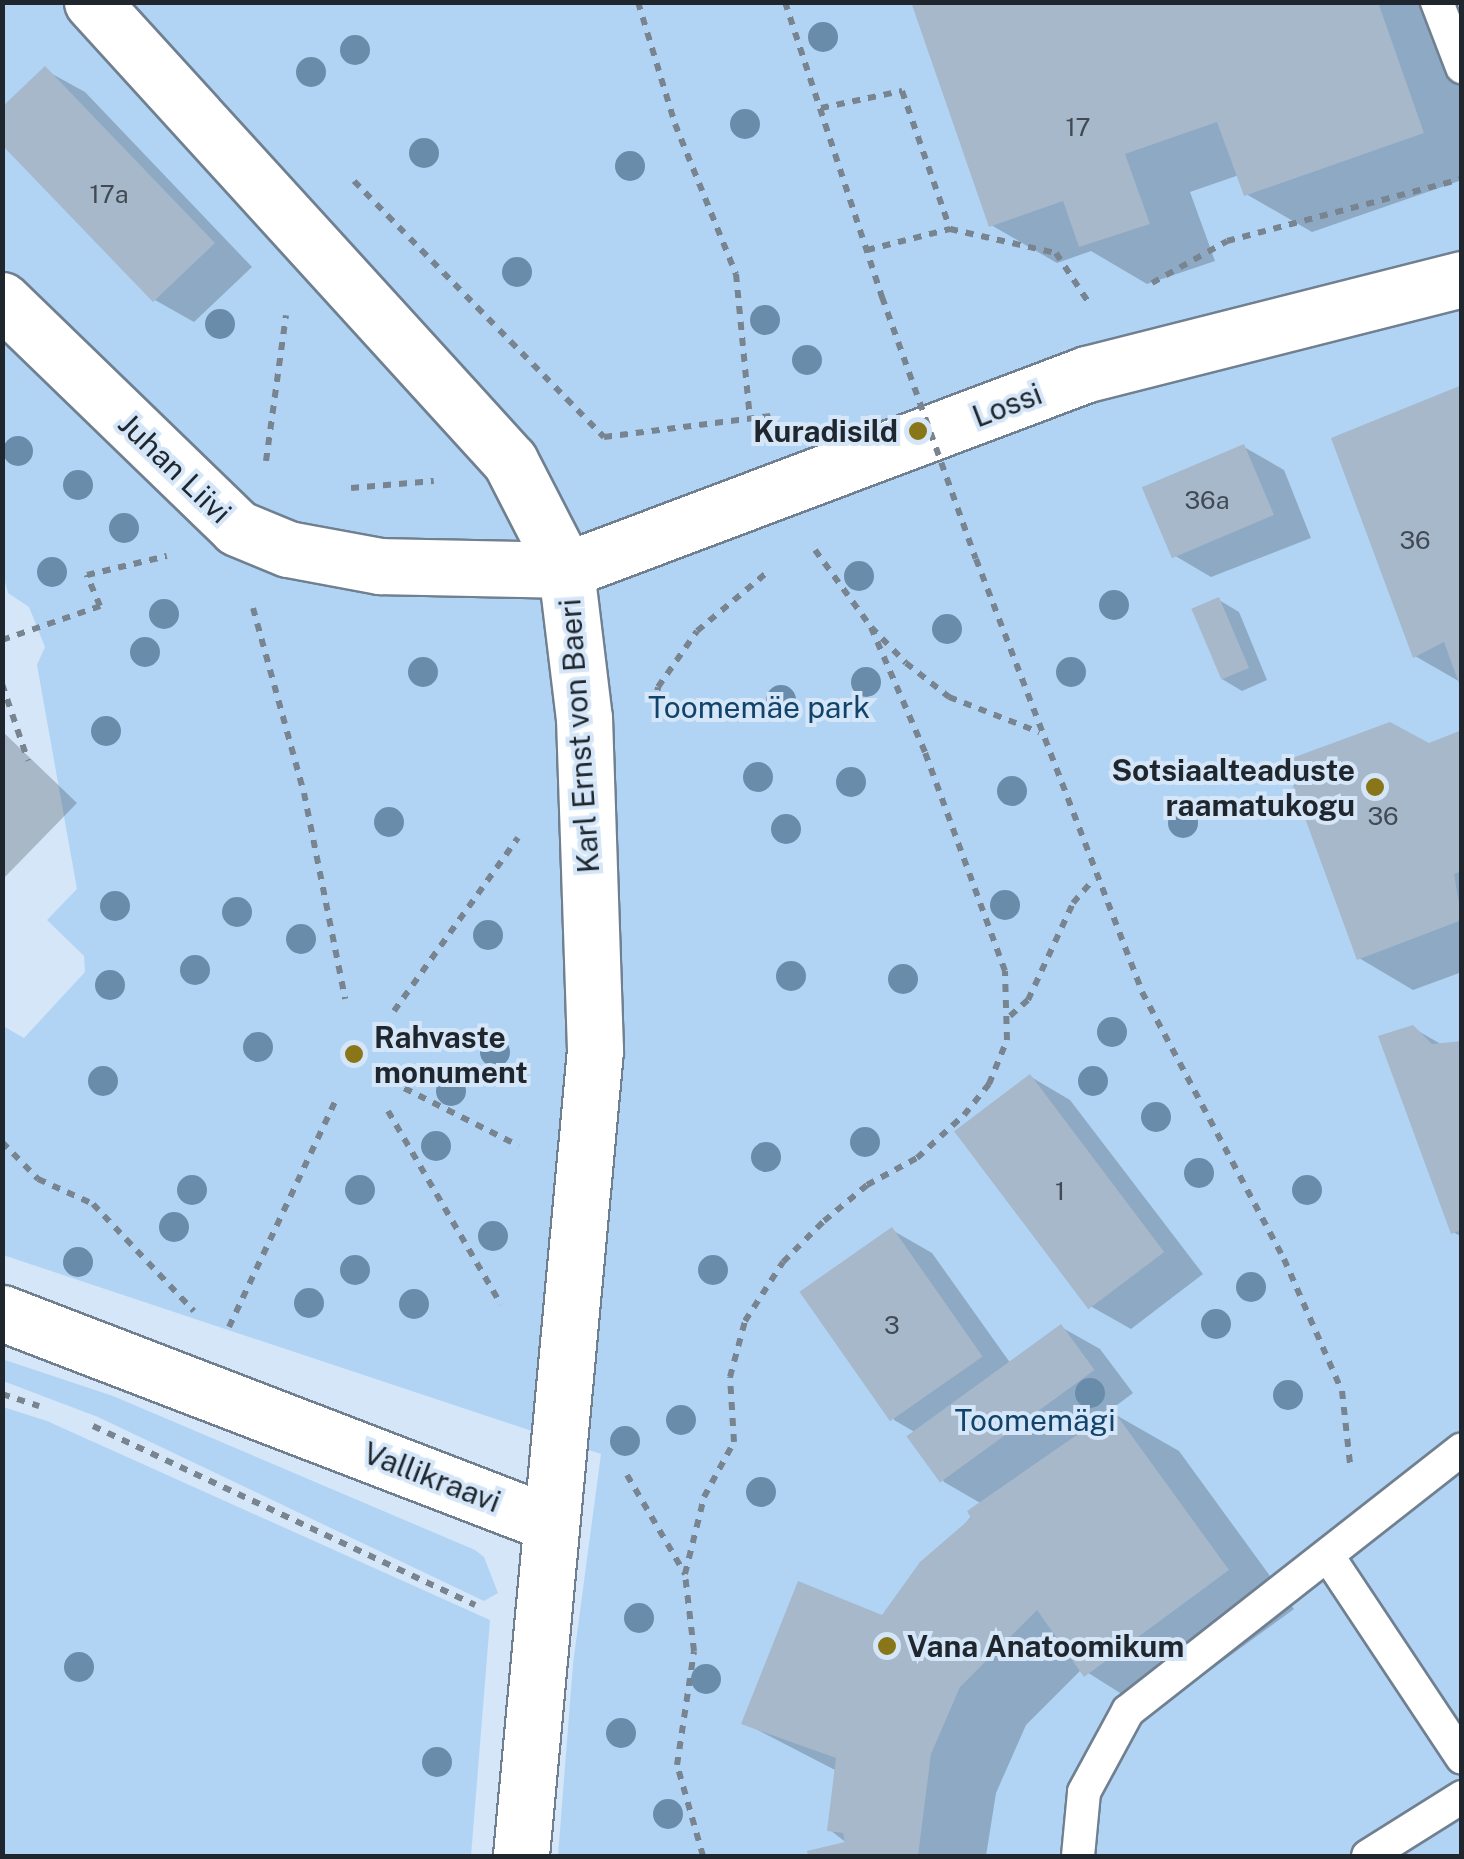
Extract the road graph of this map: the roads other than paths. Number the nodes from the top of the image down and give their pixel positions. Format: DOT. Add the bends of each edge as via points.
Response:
graph roads {
  1 [pos="92,2"];
  2 [pos="1437,2"];
  3 [pos="1462,67"];
  4 [pos="1462,279"];
  5 [pos="2,300"];
  6 [pos="566,570"];
  7 [pos="2,1313"];
  8 [pos="1462,1449"];
  9 [pos="548,1523"];
  10 [pos="1328,1556"];
  11 [pos="1462,1758"];
  12 [pos="1462,1797"];
  13 [pos="521,1856"];
  14 [pos="1078,1856"];
  15 [pos="1368,1856"];
  1 -- 6 [label="street, Karl Ernst von Baeri" via="510,461"];
  2 -- 3 [label="lane"];
  4 -- 6 [label="street, Lossi" via="1086,374"];
  5 -- 6 [label="street, Juhan Liivi" via="237,528 288,549 380,566"];
  6 -- 9 [label="street, Karl Ernst von Baeri" via="584,718 595,1050"];
  7 -- 9 [label="street, Vallikraavi"];
  8 -- 10 [label="lane"];
  9 -- 13 [label="street"];
  10 -- 11 [label="lane"];
  10 -- 14 [label="lane" via="1128,1711 1084,1792"];
  12 -- 15 [label="lane"];
}
